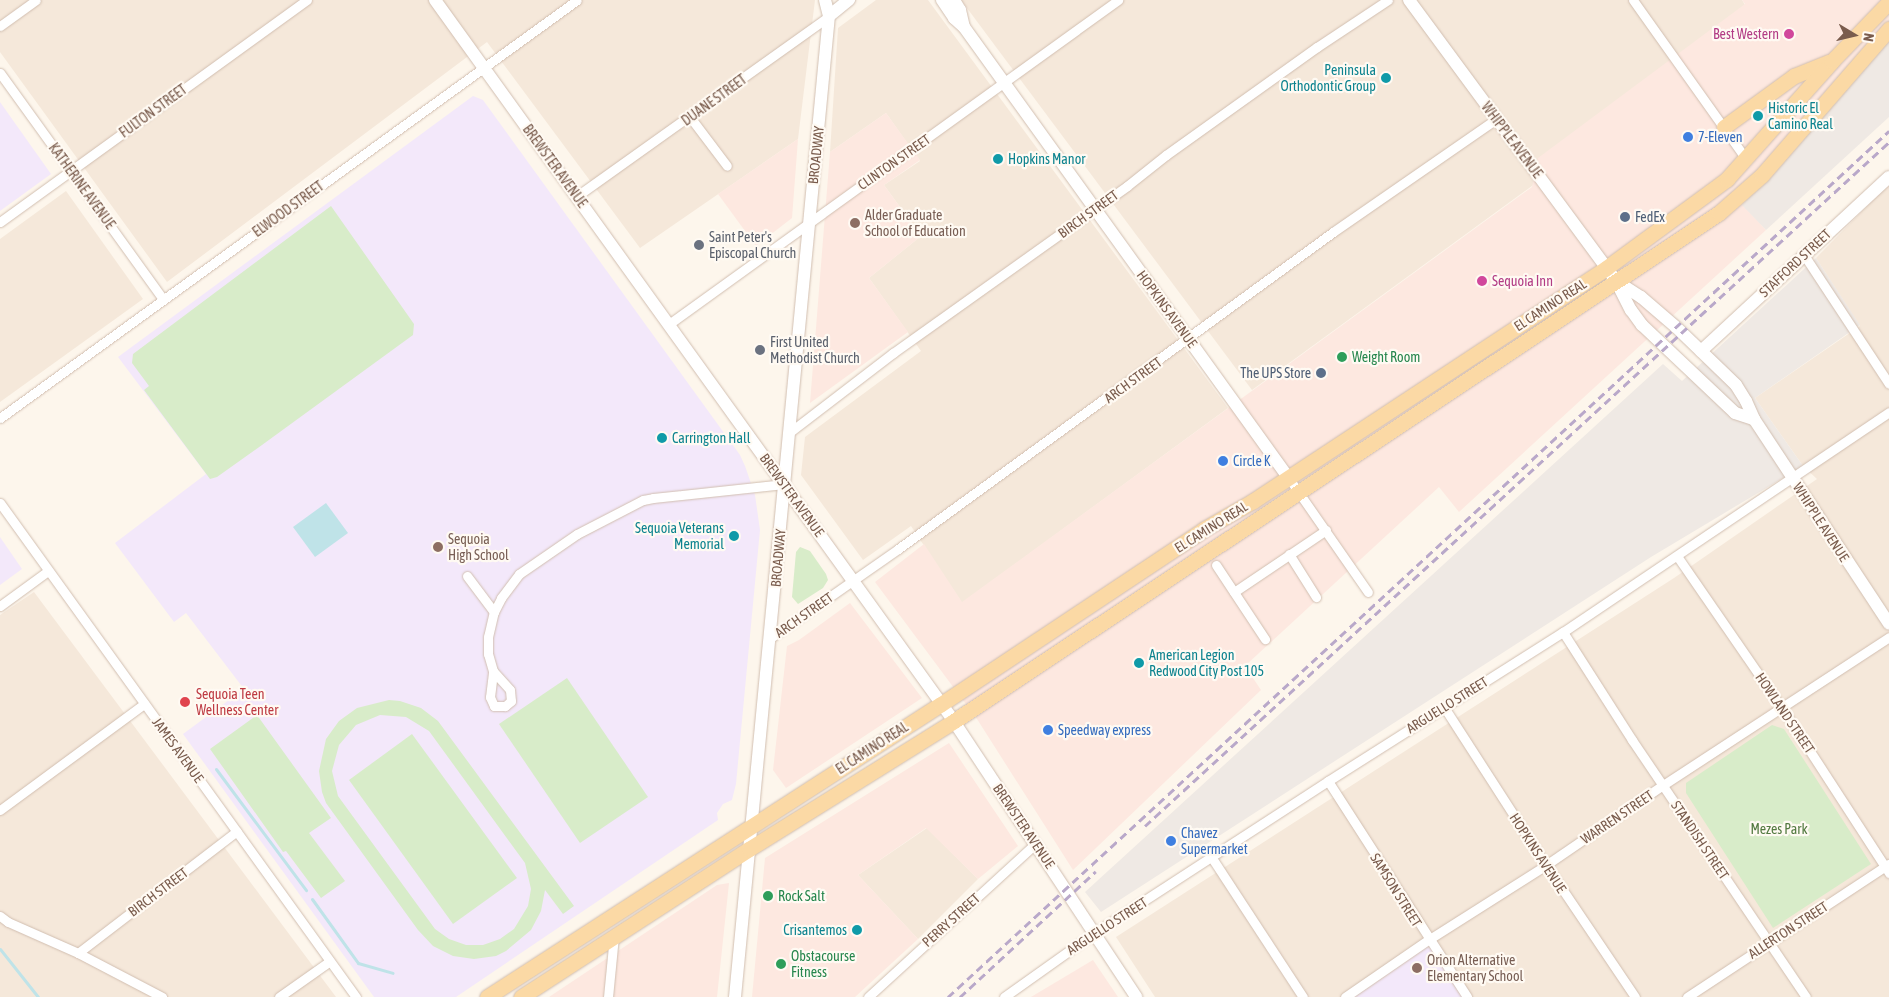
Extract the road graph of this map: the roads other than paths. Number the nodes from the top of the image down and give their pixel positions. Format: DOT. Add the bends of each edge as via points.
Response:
graph roads {
  1 [pos="36,0"];
  2 [pos="307,0"];
  3 [pos="436,0"];
  4 [pos="577,0"];
  5 [pos="825,0"];
  6 [pos="849,0"];
  7 [pos="942,0"];
  8 [pos="954,0"];
  9 [pos="1118,0"];
  10 [pos="1388,0"];
  11 [pos="1409,0"];
  12 [pos="1633,0"];
  13 [pos="1889,2"];
  14 [pos="829,16"];
  15 [pos="0,26"];
  16 [pos="964,27"];
  17 [pos="1889,29"];
  18 [pos="1832,60"];
  19 [pos="484,67"];
  20 [pos="0,73"];
  21 [pos="1004,83"];
  22 [pos="690,117"];
  23 [pos="1496,119"];
  24 [pos="1724,127"];
  25 [pos="1746,159"];
  26 [pos="727,166"];
  27 [pos="71,171"];
  28 [pos="1889,176"];
  29 [pos="577,196"];
  30 [pos="1095,209"];
  31 [pos="0,222"];
  32 [pos="808,224"];
  33 [pos="1804,255"];
  34 [pos="1606,268"];
  35 [pos="1616,281"];
  36 [pos="163,299"];
  37 [pos="669,324"];
  38 [pos="1189,339"];
  39 [pos="1701,351"];
  40 [pos="1889,384"];
  41 [pos="1889,412"];
  42 [pos="0,418"];
  43 [pos="1754,419"];
  44 [pos="790,432"];
  45 [pos="1288,477"];
  46 [pos="1791,477"];
  47 [pos="784,484"];
  48 [pos="1299,492"];
  49 [pos="0,503"];
  50 [pos="1326,530"];
  51 [pos="1289,554"];
  52 [pos="1677,556"];
  53 [pos="1216,565"];
  54 [pos="48,572"];
  55 [pos="467,576"];
  56 [pos="853,581"];
  57 [pos="1234,592"];
  58 [pos="1368,592"];
  59 [pos="1316,596"];
  60 [pos="0,606"];
  61 [pos="494,612"];
  62 [pos="1889,624"];
  63 [pos="1563,632"];
  64 [pos="1889,637"];
  65 [pos="770,639"];
  66 [pos="1265,639"];
  67 [pos="493,671"];
  68 [pos="144,704"];
  69 [pos="942,704"];
  70 [pos="1444,707"];
  71 [pos="1782,708"];
  72 [pos="954,721"];
  73 [pos="1328,781"];
  74 [pos="1663,785"];
  75 [pos="0,810"];
  76 [pos="751,826"];
  77 [pos="237,831"];
  78 [pos="1036,844"];
  79 [pos="748,849"];
  80 [pos="1212,858"];
  81 [pos="1546,865"];
  82 [pos="1888,868"];
  83 [pos="0,916"];
  84 [pos="1094,933"];
  85 [pos="614,936"];
  86 [pos="1428,940"];
  87 [pos="1769,942"];
  88 [pos="78,953"];
  89 [pos="330,961"];
  90 [pos="162,997"];
  91 [pos="279,997"];
  92 [pos="356,997"];
  93 [pos="487,997"];
  94 [pos="521,997"];
  95 [pos="608,997"];
  96 [pos="735,997"];
  97 [pos="868,997"];
  98 [pos="1004,997"];
  99 [pos="1136,997"];
  100 [pos="1303,997"];
  101 [pos="1345,997"];
  102 [pos="1467,997"];
  103 [pos="1635,997"];
  104 [pos="1687,997"];
  105 [pos="1806,997"];
  1 -- 15 [label="street"];
  2 -- 27 [label="street, FULTON STREET"];
  3 -- 19 [label="street, BREWSTER AVENUE"];
  4 -- 19 [label="street, ELWOOD STREET"];
  5 -- 14 [label="street, BROADWAY"];
  6 -- 14 [label="street, DUANE STREET"];
  7 -- 16 [label="street, HOPKINS AVENUE"];
  8 -- 16 [label="street, HOPKINS AVENUE"];
  9 -- 21 [label="street, CLINTON STREET"];
  10 -- 30 [label="street, BIRCH STREET" via="1317,47"];
  11 -- 23 [label="street, WHIPPLE AVENUE"];
  12 -- 24 [label="street"];
  13 -- 18 [label="main road, EL CAMINO REAL"];
  14 -- 22 [label="street, DUANE STREET"];
  14 -- 32 [label="street, BROADWAY"];
  16 -- 21 [label="street, HOPKINS AVENUE"];
  17 -- 35 [label="main road, EL CAMINO REAL" via="1762,175 1718,213"];
  18 -- 24 [label="main road" via="1794,76"];
  18 -- 25 [label="main road, EL CAMINO REAL"];
  19 -- 29 [label="street, BREWSTER AVENUE"];
  19 -- 36 [label="street, ELWOOD STREET"];
  20 -- 27 [label="street, KATHERINE AVENUE"];
  21 -- 30 [label="street, HOPKINS AVENUE"];
  21 -- 32 [label="street, CLINTON STREET"];
  22 -- 26 [label="street"];
  22 -- 29 [label="street, DUANE STREET"];
  23 -- 34 [label="street, WHIPPLE AVENUE"];
  23 -- 38 [label="street, ARCH STREET" via="1333,232"];
  24 -- 25 [label="street"];
  25 -- 34 [label="main road, EL CAMINO REAL" via="1696,203"];
  27 -- 31 [label="street, FULTON STREET"];
  27 -- 36 [label="street, KATHERINE AVENUE"];
  28 -- 33 [label="street, STAFFORD STREET"];
  29 -- 37 [label="street, BREWSTER AVENUE"];
  30 -- 38 [label="street, HOPKINS AVENUE"];
  30 -- 44 [label="street, BIRCH STREET"];
  32 -- 37 [label="street, CLINTON STREET"];
  32 -- 44 [label="street, BROADWAY"];
  33 -- 39 [label="street, STAFFORD STREET"];
  33 -- 40 [label="street"];
  34 -- 35 [label="street, WHIPPLE AVENUE"];
  34 -- 45 [label="main road, EL CAMINO REAL"];
  35 -- 39 [label="street, WHIPPLE AVENUE" via="1641,297"];
  35 -- 43 [label="street, WHIPPLE AVENUE" via="1631,310 1658,343 1735,413"];
  35 -- 48 [label="main road, EL CAMINO REAL"];
  36 -- 42 [label="street, ELWOOD STREET"];
  37 -- 47 [label="street, BREWSTER AVENUE"];
  38 -- 45 [label="street, HOPKINS AVENUE"];
  38 -- 56 [label="street, ARCH STREET"];
  39 -- 43 [label="street, WHIPPLE AVENUE" via="1736,385"];
  41 -- 46 [label="street, ARGUELLO STREET"];
  43 -- 46 [label="street, WHIPPLE AVENUE"];
  44 -- 47 [label="street, BROADWAY"];
  45 -- 48 [label="street, HOPKINS AVENUE"];
  45 -- 69 [label="main road, EL CAMINO REAL" via="1204,529"];
  46 -- 52 [label="street, ARGUELLO STREET"];
  46 -- 62 [label="street, WHIPPLE AVENUE"];
  47 -- 56 [label="street, BREWSTER AVENUE"];
  47 -- 61 [label="street" via="643,500 577,534 530,565 510,585"];
  47 -- 65 [label="street, BROADWAY"];
  48 -- 50 [label="street, HOPKINS AVENUE"];
  48 -- 72 [label="main road, EL CAMINO REAL"];
  49 -- 54 [label="street, JAMES AVENUE"];
  50 -- 51 [label="street"];
  50 -- 58 [label="street, HOPKINS AVENUE"];
  51 -- 57 [label="street"];
  51 -- 59 [label="street"];
  52 -- 63 [label="street, ARGUELLO STREET"];
  52 -- 71 [label="street, HOWLAND STREET"];
  53 -- 57 [label="street"];
  54 -- 60 [label="street"];
  54 -- 68 [label="street, JAMES AVENUE"];
  55 -- 61 [label="street"];
  56 -- 65 [label="street, ARCH STREET"];
  56 -- 69 [label="street, BREWSTER AVENUE"];
  57 -- 66 [label="street"];
  61 -- 67 [label="street" via="488,654"];
  63 -- 70 [label="street, ARGUELLO STREET"];
  63 -- 74 [label="street, STANDISH STREET"];
  64 -- 71 [label="street, WARREN STREET"];
  65 -- 76 [label="street, BROADWAY"];
  68 -- 75 [label="street"];
  68 -- 77 [label="street, JAMES AVENUE"];
  69 -- 72 [label="street, BREWSTER AVENUE"];
  69 -- 76 [label="main road, EL CAMINO REAL"];
  70 -- 73 [label="street, ARGUELLO STREET"];
  70 -- 81 [label="street, HOPKINS AVENUE"];
  71 -- 74 [label="street, WARREN STREET"];
  71 -- 82 [label="street, HOWLAND STREET"];
  72 -- 78 [label="street, BREWSTER AVENUE"];
  72 -- 79 [label="main road, EL CAMINO REAL"];
  73 -- 80 [label="street, ARGUELLO STREET"];
  73 -- 86 [label="street, SAMSON STREET"];
  74 -- 81 [label="street, WARREN STREET"];
  74 -- 87 [label="street, STANDISH STREET"];
  76 -- 79 [label="street, BROADWAY"];
  76 -- 93 [label="main road, EL CAMINO REAL"];
  77 -- 88 [label="street, BIRCH STREET"];
  77 -- 89 [label="street, JAMES AVENUE"];
  78 -- 84 [label="street, BREWSTER AVENUE"];
  78 -- 97 [label="street, PERRY STREET"];
  79 -- 85 [label="main road, EL CAMINO REAL"];
  79 -- 96 [label="street, BROADWAY"];
  80 -- 84 [label="street, ARGUELLO STREET"];
  80 -- 100 [label="street"];
  81 -- 86 [label="street, WARREN STREET"];
  81 -- 103 [label="street, HOPKINS AVENUE"];
  82 -- 87 [label="street, ALLERTON STREET"];
  83 -- 88 [label="street"];
  84 -- 98 [label="street, ARGUELLO STREET"];
  84 -- 99 [label="street, BREWSTER AVENUE"];
  85 -- 94 [label="main road, EL CAMINO REAL"];
  85 -- 95 [label="street"];
  86 -- 101 [label="street, WARREN STREET"];
  86 -- 102 [label="street, SAMSON STREET"];
  87 -- 104 [label="street, ALLERTON STREET"];
  87 -- 105 [label="street, STANDISH STREET"];
  88 -- 90 [label="street"];
  89 -- 91 [label="street"];
  89 -- 92 [label="street, JAMES AVENUE"];
}
